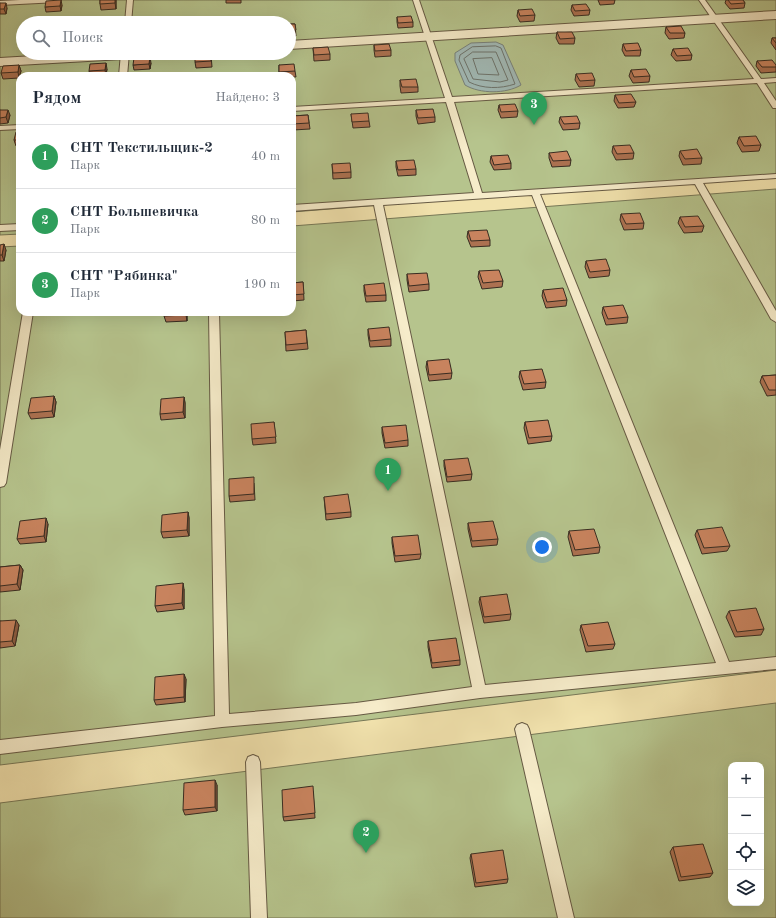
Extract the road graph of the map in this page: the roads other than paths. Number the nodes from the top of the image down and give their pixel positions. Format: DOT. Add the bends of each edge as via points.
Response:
graph roads {
  1 [pos="58,0"];
  2 [pos="130,0"];
  3 [pos="416,0"];
  4 [pos="702,0"];
  5 [pos="0,3"];
  6 [pos="776,15"];
  7 [pos="129,16"];
  8 [pos="715,19"];
  9 [pos="428,37"];
  10 [pos="296,45"];
  11 [pos="31,60"];
  12 [pos="124,60"];
  13 [pos="0,62"];
  14 [pos="123,72"];
  15 [pos="776,80"];
  16 [pos="759,82"];
  17 [pos="450,99"];
  18 [pos="776,106"];
  19 [pos="296,109"];
  20 [pos="16,127"];
  21 [pos="0,128"];
  22 [pos="776,176"];
  23 [pos="698,182"];
  24 [pos="535,192"];
  25 [pos="478,194"];
  26 [pos="378,202"];
  27 [pos="296,208"];
  28 [pos="16,226"];
  29 [pos="0,228"];
  30 [pos="27,316"];
  31 [pos="214,316"];
  32 [pos="776,319"];
  33 [pos="0,483"];
  34 [pos="776,663"];
  35 [pos="725,669"];
  36 [pos="480,692"];
  37 [pos="222,721"];
  38 [pos="522,729"];
  39 [pos="0,747"];
  40 [pos="253,762"];
  41 [pos="259,918"];
  42 [pos="566,918"];
  1 -- 5 [label="lane"];
  2 -- 7 [label="lane"];
  3 -- 9 [label="lane"];
  4 -- 8 [label="lane"];
  6 -- 8 [label="street"];
  8 -- 9 [label="street"];
  8 -- 16 [label="lane"];
  9 -- 10 [label="street"];
  9 -- 17 [label="lane"];
  11 -- 13 [label="street"];
  12 -- 14 [label="lane"];
  15 -- 16 [label="lane"];
  16 -- 17 [label="lane"];
  16 -- 18 [label="lane"];
  17 -- 19 [label="lane"];
  17 -- 25 [label="lane"];
  20 -- 21 [label="lane"];
  22 -- 23 [label="lane"];
  23 -- 24 [label="lane"];
  23 -- 32 [label="lane"];
  24 -- 25 [label="lane"];
  24 -- 35 [label="lane"];
  25 -- 26 [label="lane"];
  26 -- 27 [label="lane"];
  26 -- 36 [label="lane"];
  28 -- 29 [label="lane"];
  30 -- 33 [label="lane"];
  31 -- 37 [label="lane"];
  34 -- 35 [label="lane"];
  35 -- 36 [label="lane"];
  36 -- 37 [label="lane" via="356,709"];
  37 -- 39 [label="lane"];
  38 -- 42 [label="lane"];
  40 -- 41 [label="lane"];
}
